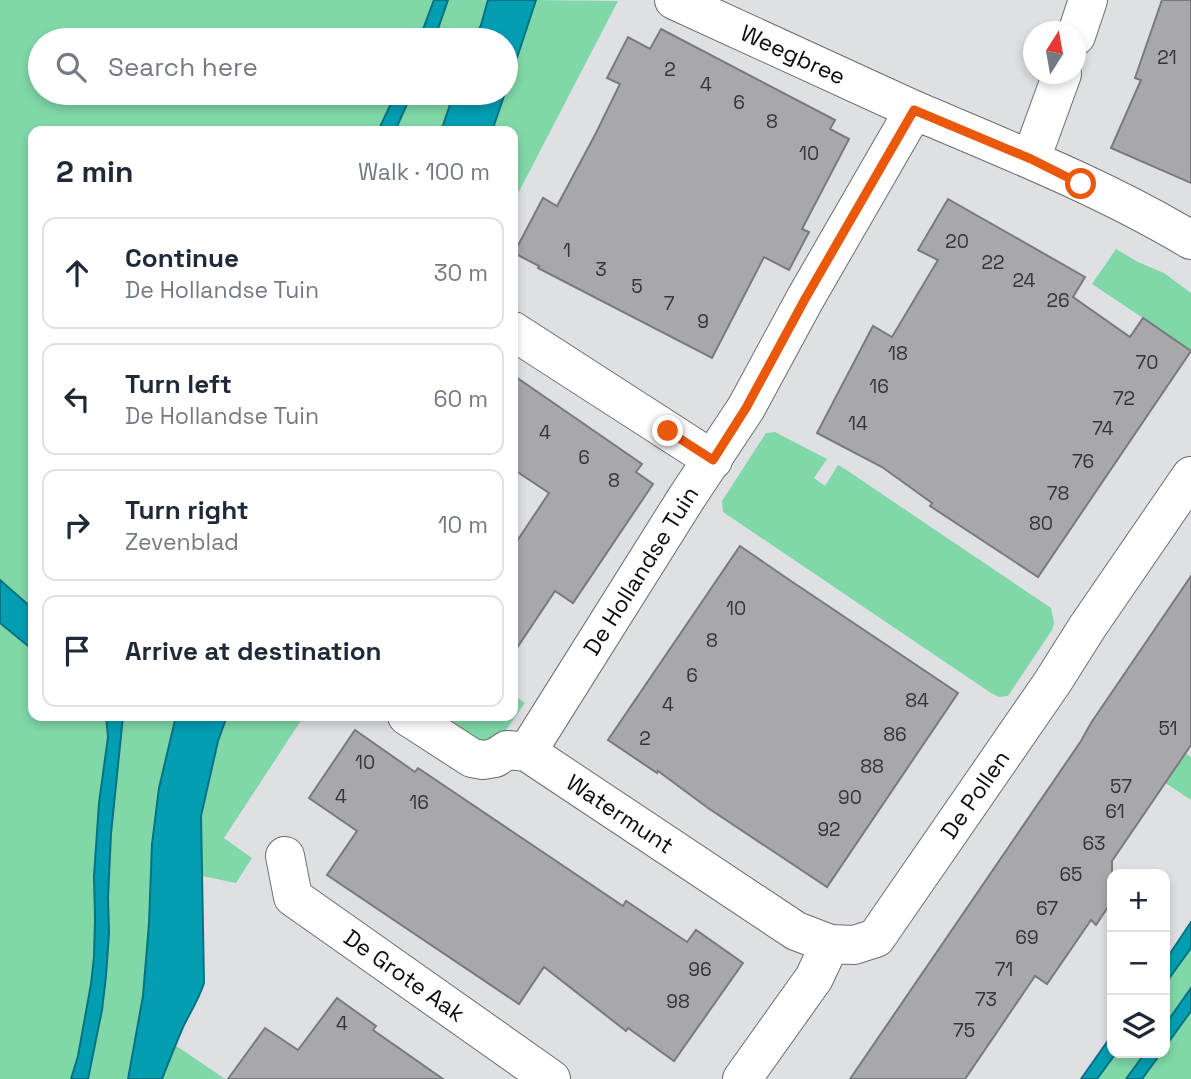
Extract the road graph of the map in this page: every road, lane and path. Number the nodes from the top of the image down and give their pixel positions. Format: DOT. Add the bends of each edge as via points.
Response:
graph roads {
  1 [pos="674,0"];
  2 [pos="1088,0"];
  3 [pos="1081,21"];
  4 [pos="1058,84"];
  5 [pos="914,110"];
  6 [pos="1031,159"];
  7 [pos="1191,240"];
  8 [pos="518,334"];
  9 [pos="713,460"];
  10 [pos="1191,476"];
  11 [pos="415,721"];
  12 [pos="527,752"];
  13 [pos="285,856"];
  14 [pos="830,944"];
  15 [pos="551,1079"];
  16 [pos="742,1079"];
  1 -- 5 [label="street, Weegbree"];
  2 -- 3 [label="street"];
  4 -- 6 [label="street"];
  5 -- 6 [label="street"];
  5 -- 9 [label="street, De Hollandse Tuin"];
  6 -- 7 [label="street"];
  8 -- 9 [label="street"];
  9 -- 12 [label="street, De Hollandse Tuin"];
  10 -- 14 [label="street, De Pollen" via="876,938 854,945"];
  11 -- 12 [label="street" via="472,758 495,758 507,750"];
  12 -- 14 [label="street, Watermunt" via="796,931"];
  13 -- 15 [label="street, De Grote Aak" via="293,897"];
  14 -- 16 [label="street" via="814,978"];
}
